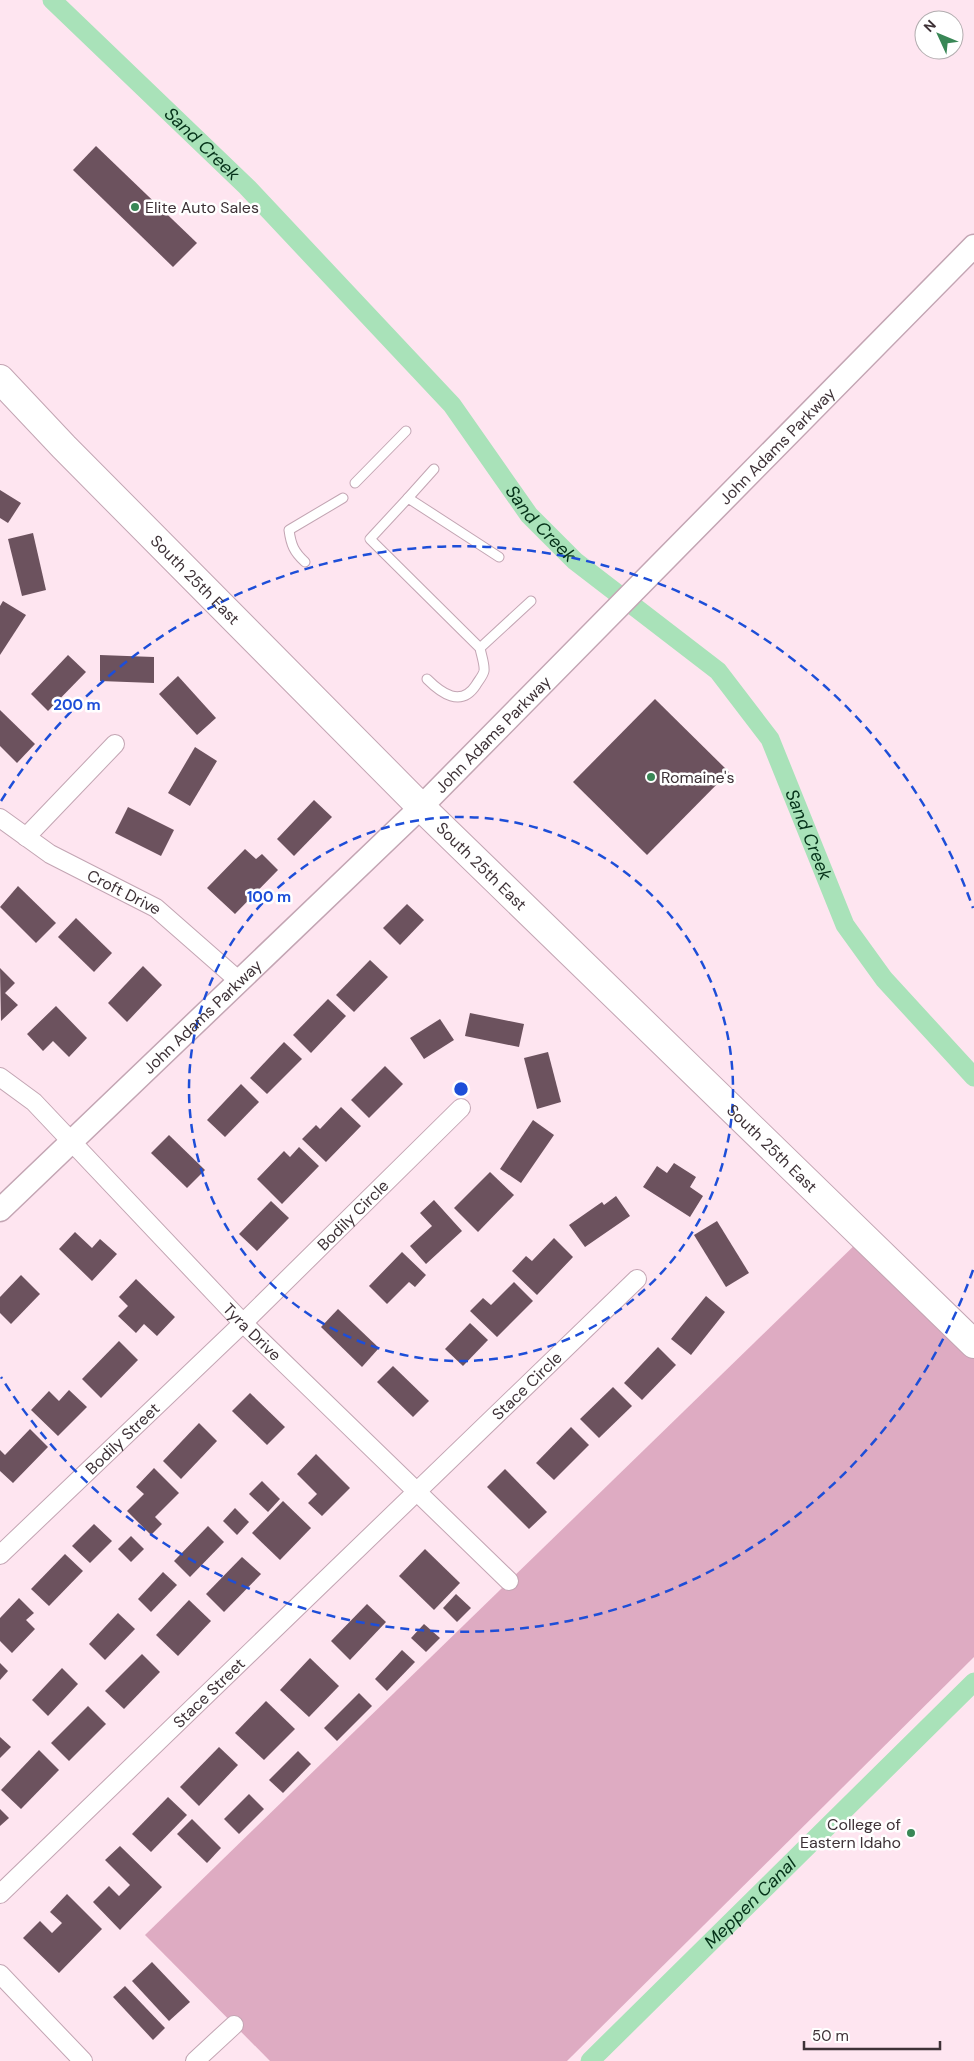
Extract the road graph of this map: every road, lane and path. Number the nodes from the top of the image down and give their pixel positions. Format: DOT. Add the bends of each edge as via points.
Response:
graph roads {
  1 [pos="974,246"];
  2 [pos="0,379"];
  3 [pos="406,431"];
  4 [pos="434,469"];
  5 [pos="355,483"];
  6 [pos="343,498"];
  7 [pos="408,498"];
  8 [pos="499,557"];
  9 [pos="305,562"];
  10 [pos="531,601"];
  11 [pos="480,648"];
  12 [pos="427,679"];
  13 [pos="115,744"];
  14 [pos="422,808"];
  15 [pos="0,818"];
  16 [pos="26,837"];
  17 [pos="238,980"];
  18 [pos="0,1077"];
  19 [pos="462,1108"];
  20 [pos="71,1142"];
  21 [pos="0,1210"];
  22 [pos="637,1279"];
  23 [pos="243,1323"];
  24 [pos="974,1344"];
  25 [pos="419,1491"];
  26 [pos="0,1555"];
  27 [pos="510,1581"];
  28 [pos="0,1894"];
  29 [pos="0,1974"];
  30 [pos="234,2024"];
  31 [pos="83,2061"];
  32 [pos="195,2061"];
  1 -- 14 [label="street, John Adams Parkway"];
  2 -- 14 [label="main road, South 25th East" via="70,454"];
  3 -- 5 [label="lane"];
  4 -- 7 [label="lane"];
  6 -- 9 [label="lane" via="289,530 295,553"];
  7 -- 8 [label="lane"];
  7 -- 11 [label="lane" via="370,539"];
  10 -- 11 [label="lane"];
  11 -- 12 [label="lane" via="484,671 474,688 463,696 450,697"];
  13 -- 16 [label="street"];
  14 -- 17 [label="street, John Adams Parkway"];
  14 -- 24 [label="main road, South 25th East"];
  15 -- 16 [label="street, Croft Drive"];
  16 -- 17 [label="street, Croft Drive" via="50,854 156,908"];
  17 -- 20 [label="street, John Adams Parkway"];
  18 -- 20 [label="street, Tyra Drive" via="34,1102"];
  19 -- 23 [label="street, Bodily Circle"];
  20 -- 21 [label="street, John Adams Parkway"];
  20 -- 23 [label="street, Tyra Drive"];
  22 -- 25 [label="street, Stace Circle"];
  23 -- 25 [label="street, Tyra Drive"];
  23 -- 26 [label="street, Bodily Street"];
  25 -- 27 [label="street, Tyra Drive"];
  25 -- 28 [label="street, Stace Street"];
  29 -- 31 [label="street"];
  30 -- 32 [label="street"];
}
